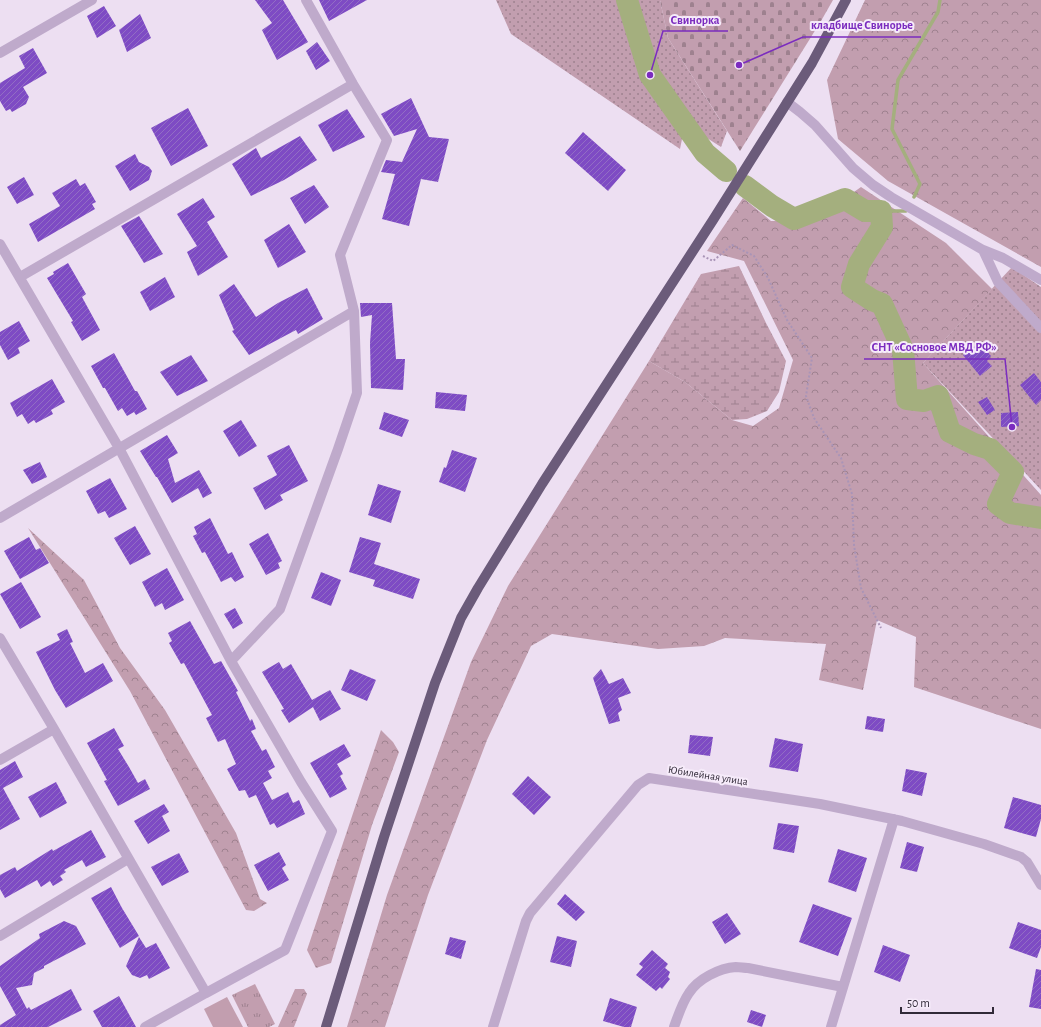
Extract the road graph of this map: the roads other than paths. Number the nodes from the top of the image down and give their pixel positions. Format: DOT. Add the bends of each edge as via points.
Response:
graph roads {
  1 [pos="92,0"];
  2 [pos="306,0"];
  3 [pos="846,0"];
  4 [pos="0,53"];
  5 [pos="353,84"];
  6 [pos="788,102"];
  7 [pos="0,244"];
  8 [pos="983,250"];
  9 [pos="20,277"];
  10 [pos="1041,280"];
  11 [pos="354,311"];
  12 [pos="1041,328"];
  13 [pos="119,448"];
  14 [pos="0,518"];
  15 [pos="0,638"];
  16 [pos="231,661"];
  17 [pos="54,729"];
  18 [pos="0,760"];
  19 [pos="894,819"];
  20 [pos="128,859"];
  21 [pos="1041,885"];
  22 [pos="0,936"];
  23 [pos="843,987"];
  24 [pos="206,993"];
  25 [pos="145,1027"];
  26 [pos="326,1027"];
  27 [pos="493,1027"];
  28 [pos="674,1027"];
  29 [pos="831,1027"];
  1 -- 4 [label="street"];
  2 -- 5 [label="street"];
  3 -- 6 [label="main road" via="822,47"];
  5 -- 9 [label="street"];
  5 -- 11 [label="street" via="388,140 340,255"];
  6 -- 8 [label="street" via="814,125 852,168 873,185"];
  6 -- 26 [label="main road" via="542,484 462,618 435,683 386,829"];
  7 -- 9 [label="street"];
  8 -- 10 [label="street" via="1004,258"];
  8 -- 12 [label="street" via="998,282"];
  9 -- 13 [label="street"];
  11 -- 13 [label="street"];
  11 -- 16 [label="street" via="358,392 338,449 280,609"];
  13 -- 14 [label="street"];
  13 -- 16 [label="street"];
  15 -- 17 [label="street"];
  16 -- 24 [label="street" via="332,831 284,950"];
  17 -- 18 [label="street"];
  17 -- 20 [label="street"];
  19 -- 21 [label="street, Юбилейная улица" via="1021,857"];
  19 -- 23 [label="street"];
  19 -- 27 [label="street, Юбилейная улица" via="820,804 649,778 638,785 530,913"];
  20 -- 22 [label="street"];
  20 -- 24 [label="street"];
  23 -- 28 [label="street" via="748,968 727,969 704,978 689,992"];
  23 -- 29 [label="street"];
  24 -- 25 [label="street"];
}
